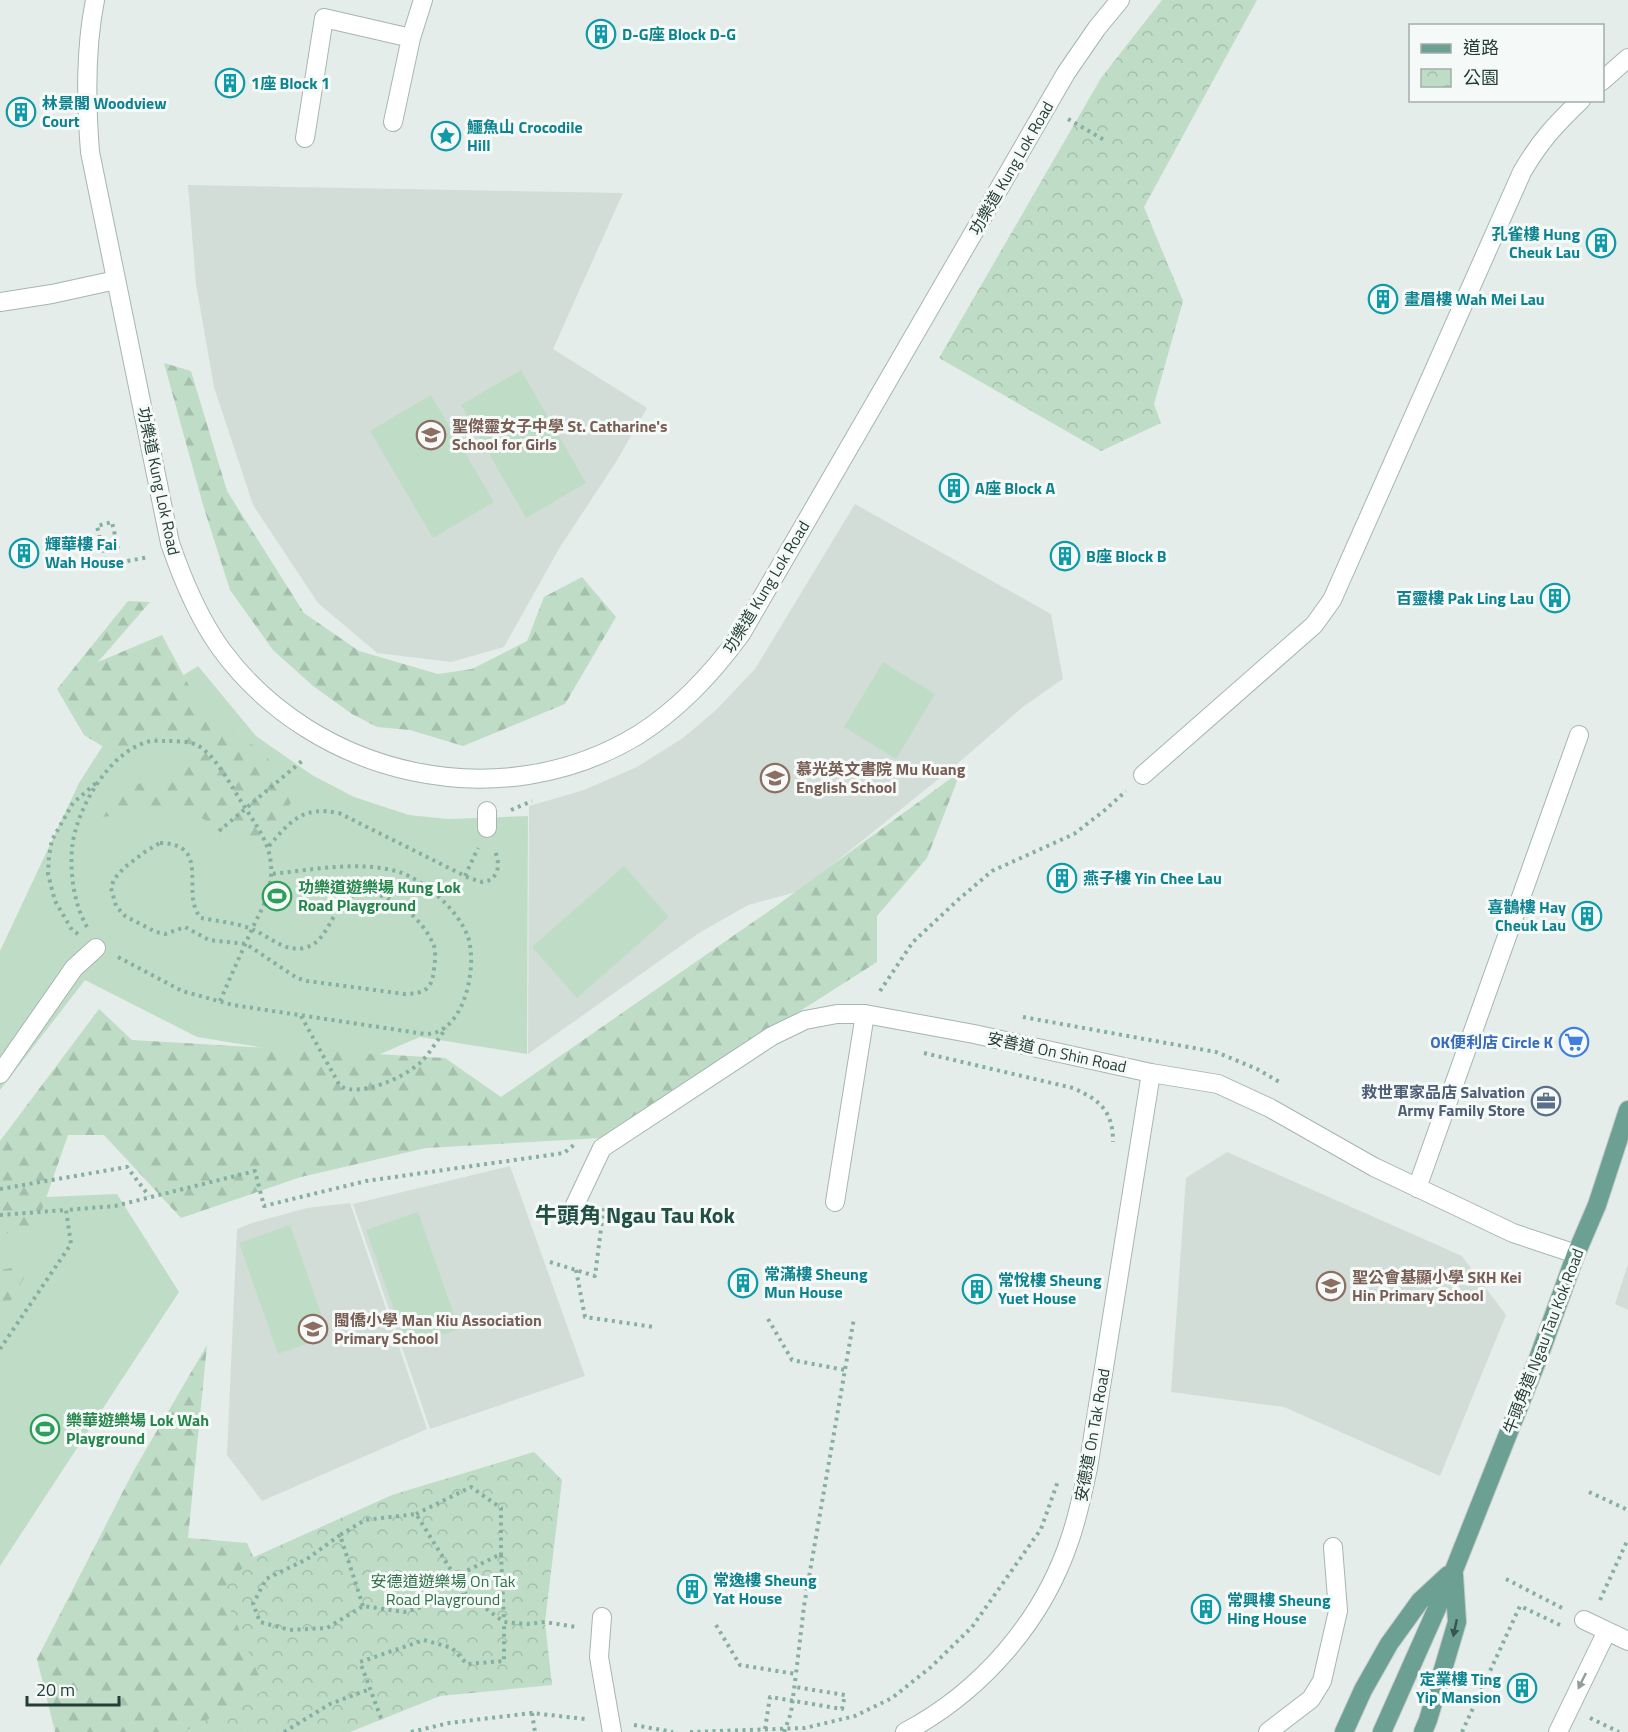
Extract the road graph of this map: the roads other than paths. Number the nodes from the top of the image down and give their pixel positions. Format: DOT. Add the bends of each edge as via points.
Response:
graph roads {
  1 [pos="95,0"];
  2 [pos="423,0"];
  3 [pos="1120,0"];
  4 [pos="411,38"];
  5 [pos="1628,58"];
  6 [pos="1604,79"];
  7 [pos="1579,102"];
  8 [pos="393,122"];
  9 [pos="305,138"];
  10 [pos="116,280"];
  11 [pos="0,302"];
  12 [pos="1579,735"];
  13 [pos="1143,775"];
  14 [pos="98,944"];
  15 [pos="866,1014"];
  16 [pos="1151,1073"];
  17 [pos="0,1074"];
  18 [pos="1628,1110"];
  19 [pos="1417,1188"];
  20 [pos="835,1203"];
  21 [pos="574,1208"];
  22 [pos="1576,1254"];
  23 [pos="1333,1546"];
  24 [pos="1454,1570"];
  25 [pos="602,1624"];
  26 [pos="1576,1625"];
  27 [pos="1606,1631"];
  28 [pos="1628,1641"];
  29 [pos="611,1727"];
  30 [pos="905,1732"];
  31 [pos="1268,1732"];
  32 [pos="1344,1732"];
  33 [pos="1382,1732"];
  34 [pos="1423,1732"];
  35 [pos="1558,1732"];
  1 -- 10 [label="street, 功樂道 Kung Lok Road" via="86,75 87,115 90,152"];
  2 -- 4 [label="street"];
  3 -- 10 [label="street, 功樂道 Kung Lok Road" via="1066,73 724,658 683,700 637,735 602,753 556,769 470,779 384,765 305,728 239,671 200,615 170,543"];
  4 -- 8 [label="street"];
  4 -- 9 [label="street" via="324,18"];
  5 -- 6 [label="street"];
  7 -- 13 [label="street" via="1537,146 1522,172 1332,600 1314,625"];
  10 -- 11 [label="street"];
  12 -- 19 [label="street"];
  14 -- 17 [label="street" via="74,968"];
  15 -- 16 [label="street, 安善道 On Shin Road"];
  15 -- 20 [label="street"];
  15 -- 21 [label="street, 安善道 On Shin Road" via="805,1020 772,1036 602,1148"];
  16 -- 19 [label="street, 安善道 On Shin Road" via="1218,1084"];
  16 -- 30 [label="street, 安德道 On Tak Road" via="1088,1468 1070,1541 1040,1604 1000,1658 949,1705"];
  18 -- 22 [label="main road, 牛頭角道 Ngau Tau Kok Road" via="1597,1205"];
  19 -- 22 [label="street, 安善道 On Shin Road" via="1513,1233"];
  22 -- 24 [label="main road, 牛頭角道 Ngau Tau Kok Road"];
  23 -- 31 [label="street" via="1338,1611 1322,1681 1311,1699"];
  24 -- 32 [label="main road, 牛頭角道 Ngau Tau Kok Road" via="1419,1600 1389,1644"];
  24 -- 33 [label="main road, 牛頭角道 Ngau Tau Kok Road"];
  24 -- 34 [label="main road, 牛頭角道 Ngau Tau Kok Road, one-way" via="1457,1622"];
  25 -- 29 [label="street" via="599,1657"];
  26 -- 27 [label="street"];
  27 -- 28 [label="street"];
  27 -- 35 [label="street, one-way"];
}
